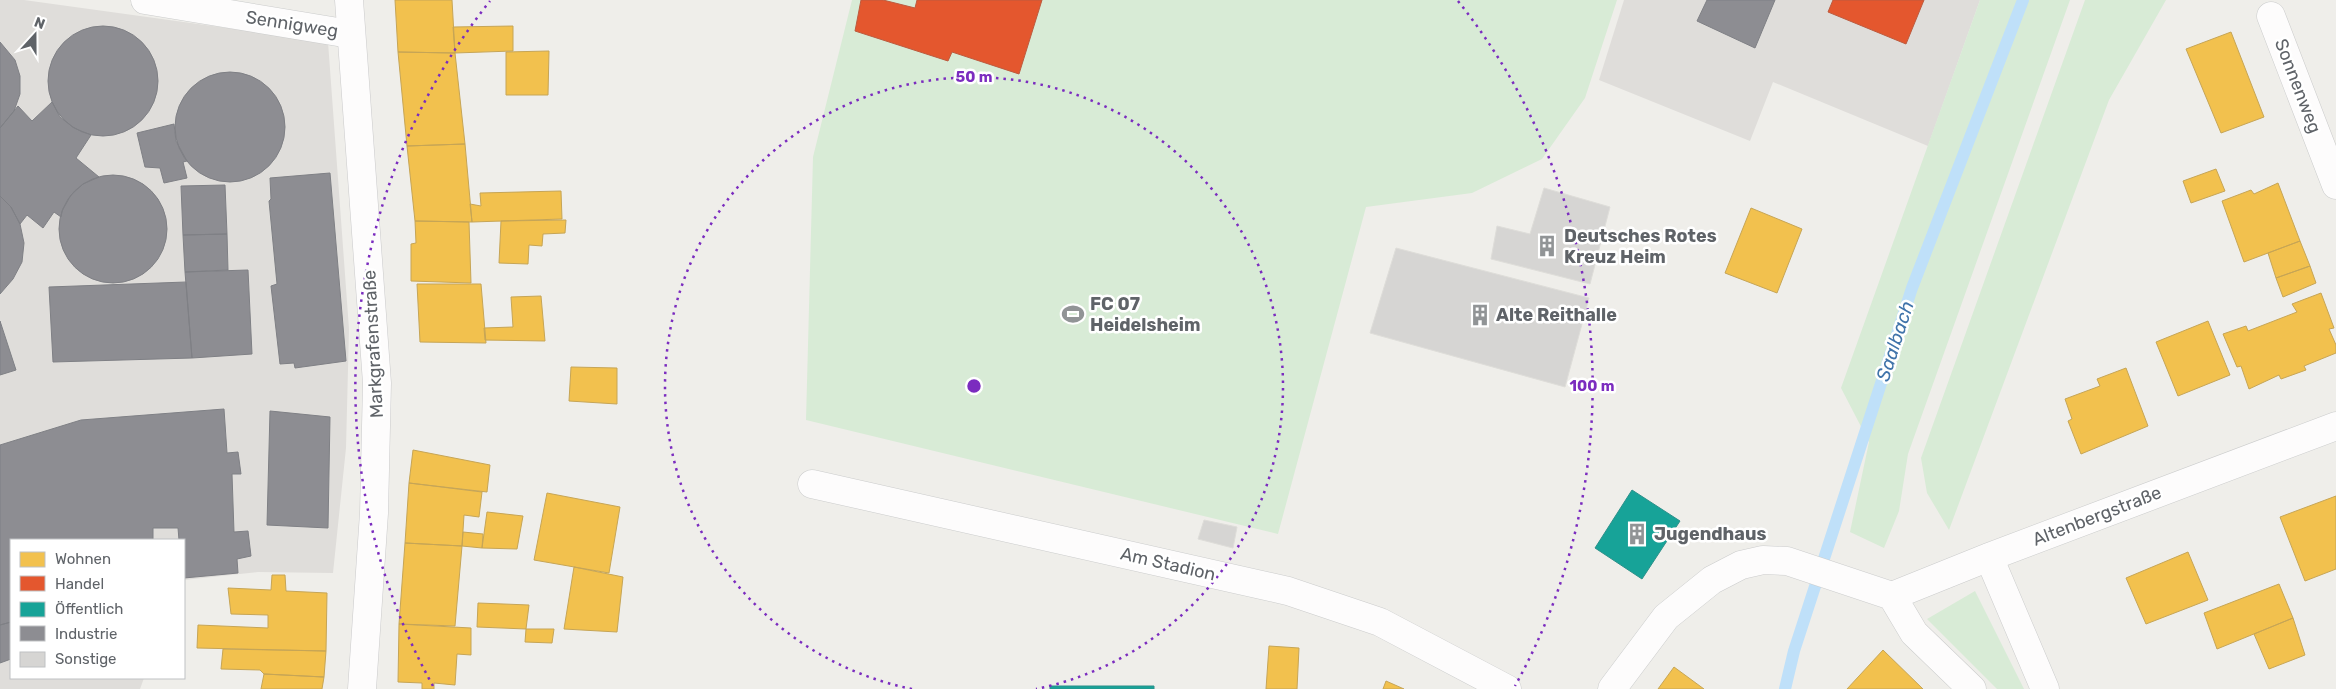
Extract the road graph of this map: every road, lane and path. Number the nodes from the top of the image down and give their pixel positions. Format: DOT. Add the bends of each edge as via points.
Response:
graph roads {
  1 [pos="145,0"];
  2 [pos="349,0"];
  3 [pos="2271,16"];
  4 [pos="350,34"];
  5 [pos="2336,185"];
  6 [pos="2336,426"];
  7 [pos="812,484"];
  8 [pos="1989,557"];
  9 [pos="1892,596"];
  10 [pos="362,689"];
  11 [pos="1507,689"];
  12 [pos="1612,689"];
  13 [pos="1972,689"];
  14 [pos="2045,689"];
  1 -- 4 [label="street, Sennigweg"];
  2 -- 4 [label="street, Markgrafenstraße"];
  3 -- 5 [label="street, Sonnenweg"];
  4 -- 10 [label="street, Markgrafenstraße" via="377,383 374,513"];
  6 -- 8 [label="street, Altenbergstraße"];
  7 -- 11 [label="street, Am Stadion" via="1288,591 1380,622"];
  8 -- 9 [label="street, Altenbergstraße"];
  8 -- 14 [label="street"];
  9 -- 12 [label="street" via="1787,561 1763,560 1741,566 1712,580 1666,617"];
  9 -- 13 [label="street" via="1914,633"];
}
